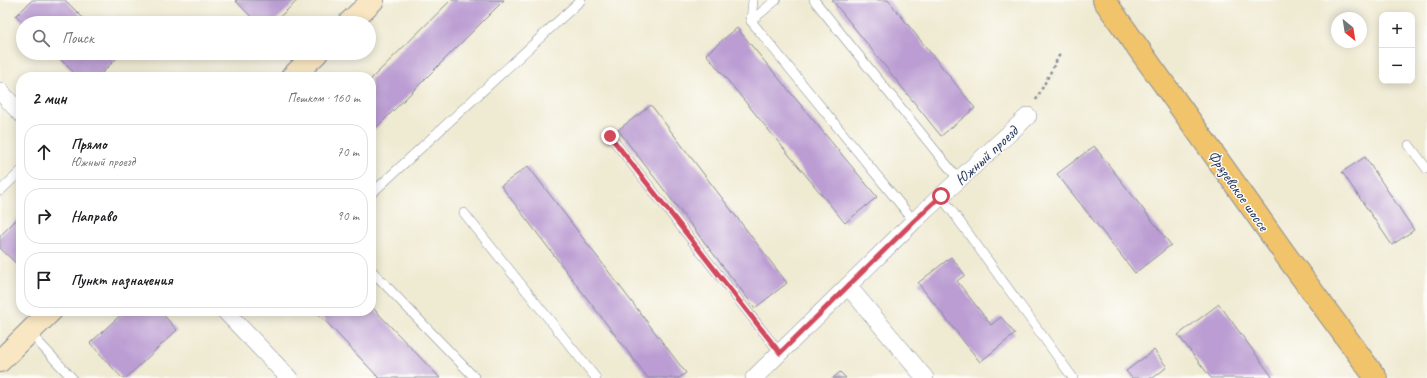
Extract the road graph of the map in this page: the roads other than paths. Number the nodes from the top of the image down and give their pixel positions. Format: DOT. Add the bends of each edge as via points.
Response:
graph roads {
  1 [pos="373,0"];
  2 [pos="581,0"];
  3 [pos="753,0"];
  4 [pos="776,0"];
  5 [pos="814,0"];
  6 [pos="1104,0"];
  7 [pos="356,16"];
  8 [pos="751,21"];
  9 [pos="310,60"];
  10 [pos="297,72"];
  11 [pos="0,91"];
  12 [pos="16,109"];
  13 [pos="1028,116"];
  14 [pos="610,136"];
  15 [pos="1409,145"];
  16 [pos="1427,169"];
  17 [pos="16,176"];
  18 [pos="959,180"];
  19 [pos="376,189"];
  20 [pos="0,191"];
  21 [pos="941,196"];
  22 [pos="464,213"];
  23 [pos="914,221"];
  24 [pos="376,275"];
  25 [pos="848,286"];
  26 [pos="45,316"];
  27 [pos="230,316"];
  28 [pos="29,332"];
  29 [pos="780,353"];
  30 [pos="0,361"];
  31 [pos="72,378"];
  32 [pos="289,378"];
  33 [pos="475,378"];
  34 [pos="596,378"];
  35 [pos="754,378"];
  36 [pos="925,378"];
  37 [pos="1073,378"];
  38 [pos="1376,378"];
  1 -- 7 [label="main road"];
  2 -- 19 [label="lane"];
  3 -- 8 [label="lane"];
  4 -- 8 [label="lane"];
  5 -- 18 [label="lane"];
  6 -- 38 [label="highway, Фрязевское шоссе"];
  8 -- 23 [label="lane"];
  9 -- 10 [label="main road"];
  11 -- 12 [label="street"];
  13 -- 18 [label="street, Южный проезд"];
  14 -- 29 [label="lane"];
  15 -- 16 [label="lane"];
  17 -- 20 [label="lane"];
  18 -- 21 [label="street, Южный проезд"];
  21 -- 23 [label="street, Южный проезд"];
  21 -- 37 [label="lane"];
  22 -- 34 [label="lane"];
  23 -- 25 [label="street, Южный проезд"];
  24 -- 33 [label="lane"];
  25 -- 29 [label="street, Южный проезд"];
  25 -- 36 [label="street"];
  26 -- 28 [label="main road"];
  27 -- 32 [label="street"];
  28 -- 30 [label="main road"];
  28 -- 31 [label="lane"];
  29 -- 35 [label="street, Южный проезд"];
}
